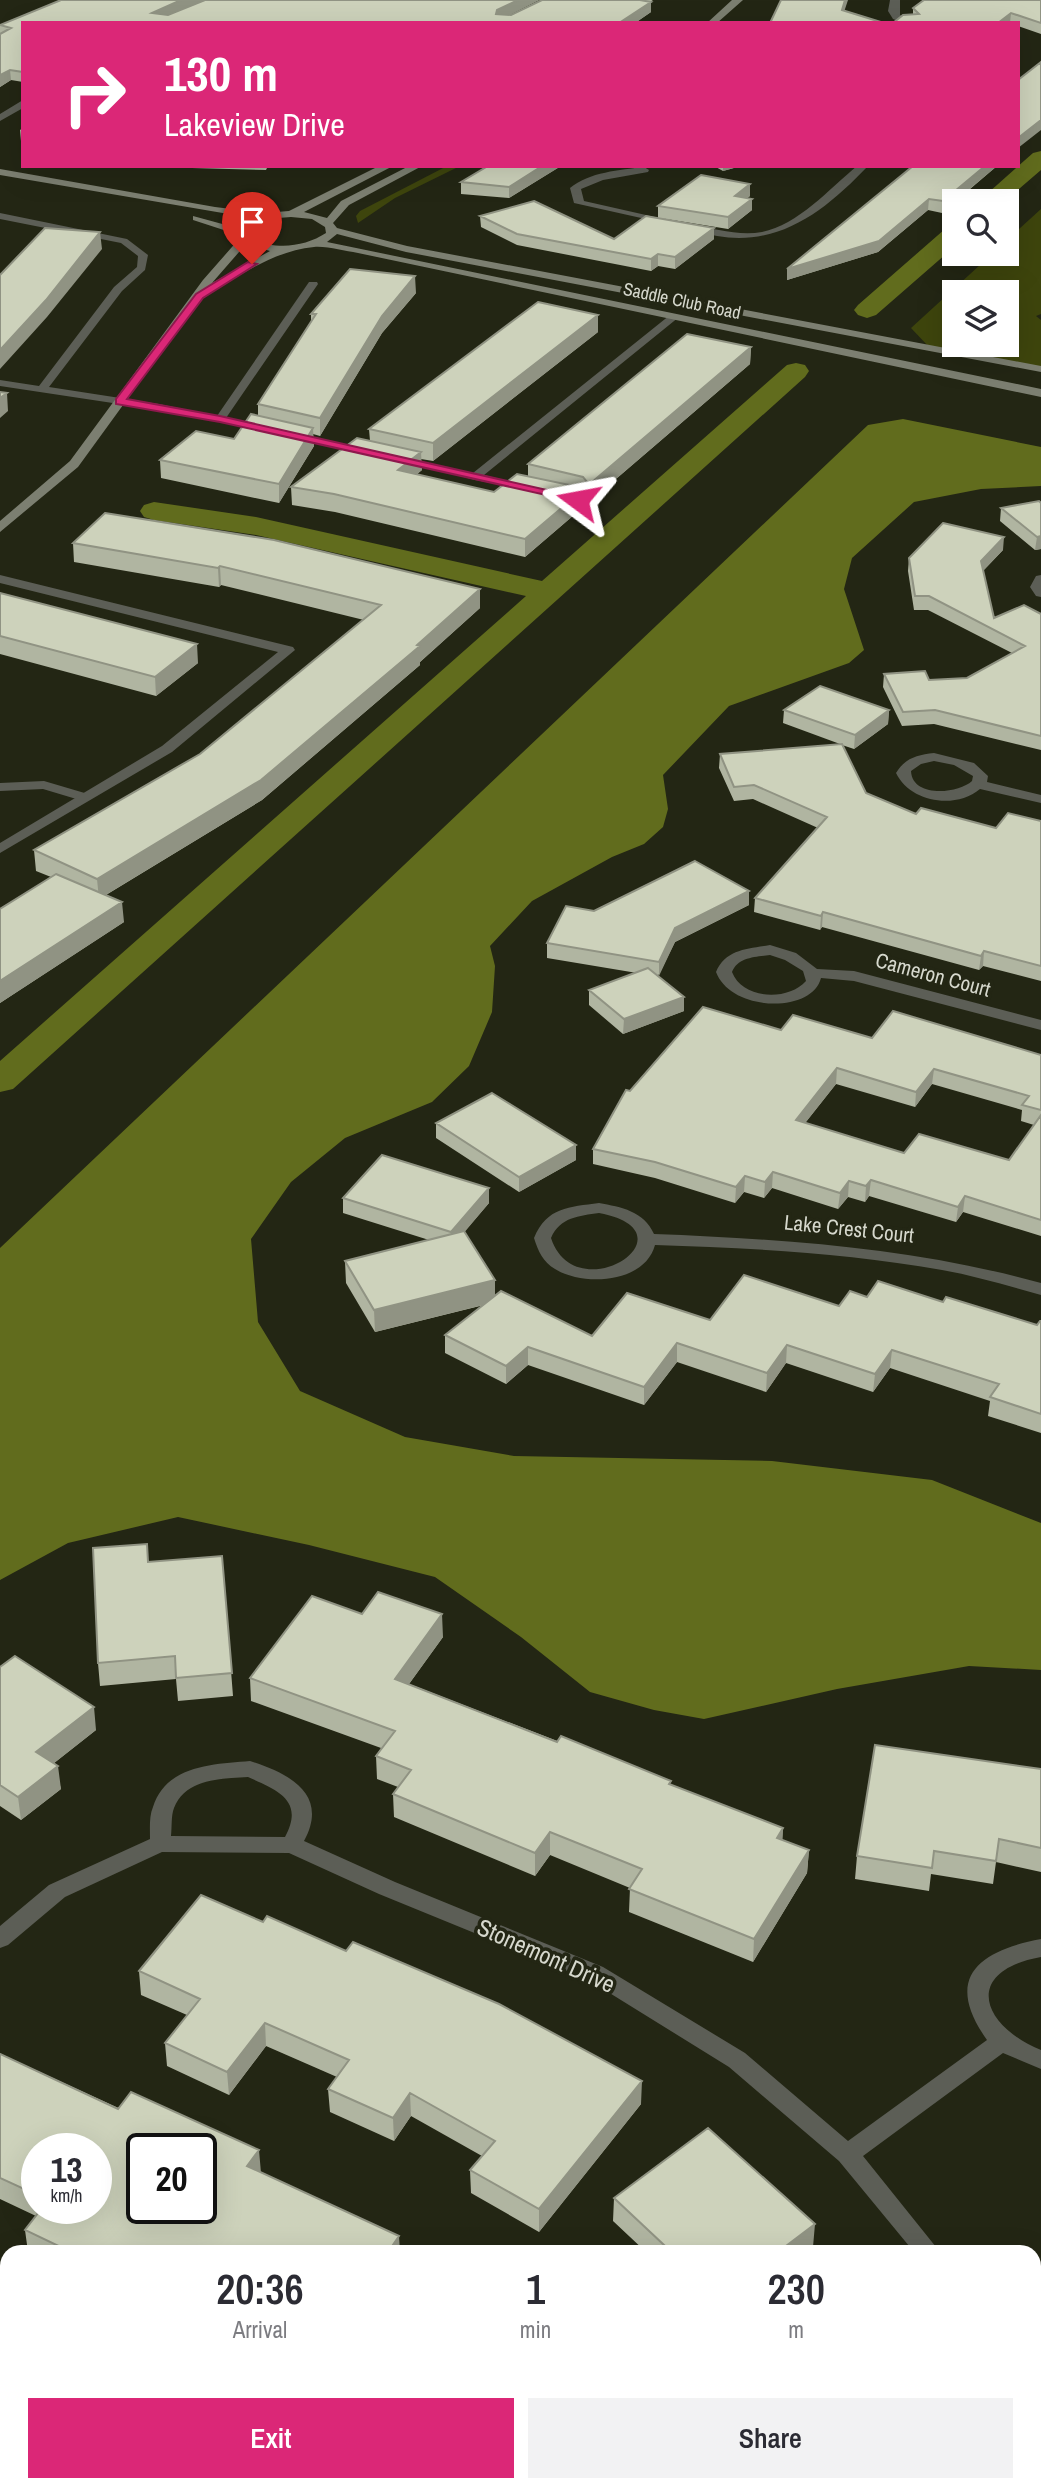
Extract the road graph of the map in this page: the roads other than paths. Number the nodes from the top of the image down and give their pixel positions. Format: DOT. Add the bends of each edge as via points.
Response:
graph roads {
  1 [pos="738,0"];
  2 [pos="895,0"];
  3 [pos="713,21"];
  4 [pos="907,21"];
  5 [pos="21,104"];
  6 [pos="0,118"];
  7 [pos="383,168"];
  8 [pos="413,168"];
  9 [pos="861,168"];
  10 [pos="644,170"];
  11 [pos="0,172"];
  12 [pos="0,184"];
  13 [pos="291,214"];
  14 [pos="0,216"];
  15 [pos="264,216"];
  16 [pos="672,224"];
  17 [pos="330,226"];
  18 [pos="685,226"];
  19 [pos="242,235"];
  20 [pos="316,244"];
  21 [pos="290,248"];
  22 [pos="313,284"];
  23 [pos="199,296"];
  24 [pos="674,317"];
  25 [pos="1041,369"];
  26 [pos="0,383"];
  27 [pos="43,388"];
  28 [pos="1041,393"];
  29 [pos="120,401"];
  30 [pos="220,419"];
  31 [pos="274,431"];
  32 [pos="287,434"];
  33 [pos="381,456"];
  34 [pos="394,459"];
  35 [pos="475,477"];
  36 [pos="539,492"];
  37 [pos="0,528"];
  38 [pos="0,579"];
  39 [pos="1041,579"];
  40 [pos="1041,593"];
  41 [pos="977,784"];
  42 [pos="0,787"];
  43 [pos="83,797"];
  44 [pos="1041,799"];
  45 [pos="0,849"];
  46 [pos="813,973"];
  47 [pos="1041,1025"];
  48 [pos="648,1239"];
  49 [pos="1041,1289"];
  50 [pos="160,1844"];
  51 [pos="291,1845"];
  52 [pos="0,1939"];
  53 [pos="1041,1948"];
  54 [pos="1001,2042"];
  55 [pos="1041,2060"];
  56 [pos="847,2154"];
  57 [pos="922,2245"];
  1 -- 3 [label="street"];
  2 -- 4 [label="street" via="892,11"];
  5 -- 6 [label="street"];
  7 -- 13 [label="street"];
  8 -- 17 [label="street" via="345,203"];
  9 -- 18 [label="street" via="785,229 736,236"];
  10 -- 16 [label="street" via="585,182 575,188 579,203"];
  11 -- 15 [label="street"];
  12 -- 19 [label="street" via="161,211 216,223"];
  13 -- 15 [label="street"];
  13 -- 17 [label="street, Saddle Club Road"];
  14 -- 27 [label="lane" via="124,241 143,255 142,268 118,289"];
  15 -- 19 [label="street" via="243,226"];
  17 -- 20 [label="street" via="331,235"];
  17 -- 25 [label="street, Saddle Club Road" via="406,249"];
  19 -- 21 [label="street" via="263,246"];
  19 -- 23 [label="street"];
  20 -- 21 [label="street"];
  20 -- 24 [label="street, Saddle Club Road"];
  21 -- 23 [label="street" via="264,257"];
  22 -- 30 [label="lane"];
  23 -- 29 [label="street"];
  24 -- 28 [label="street, Saddle Club Road"];
  24 -- 35 [label="lane"];
  26 -- 27 [label="lane"];
  27 -- 29 [label="lane"];
  29 -- 30 [label="lane"];
  29 -- 37 [label="street" via="74,464"];
  30 -- 31 [label="lane"];
  32 -- 33 [label="lane"];
  34 -- 35 [label="lane"];
  35 -- 36 [label="lane"];
  38 -- 43 [label="street" via="288,650 167,749"];
  39 -- 40 [label="street" via="1037,587"];
  41 -- 41 [label="street" via="977,771 947,758 912,762 904,773 910,785 940,795 963,793"];
  41 -- 44 [label="street"];
  42 -- 43 [label="lane" via="44,785"];
  43 -- 45 [label="street"];
  46 -- 46 [label="street, Cameron Court" via="799,958 770,950 730,960 723,976 726,984 745,996 773,1000 807,988"];
  46 -- 47 [label="street, Cameron Court" via="854,976"];
  48 -- 48 [label="street" via="633,1218 590,1209 565,1213 551,1221 541,1242 560,1265 599,1274 630,1266 647,1249"];
  48 -- 49 [label="street, Lake Crest Court" via="883,1253"];
  50 -- 51 [label="street, Stonemont Drive"];
  50 -- 51 [label="street" via="163,1807 180,1783 208,1772 250,1769 288,1786 301,1804 302,1825"];
  50 -- 52 [label="street, Stonemont Drive" via="57,1891"];
  51 -- 56 [label="street, Stonemont Drive" via="595,1973 737,2060"];
  53 -- 54 [label="street" via="1002,1957 986,1970 978,1987 982,2016"];
  54 -- 55 [label="street"];
  54 -- 56 [label="street"];
  56 -- 57 [label="street, Stonemont Drive"];
}
